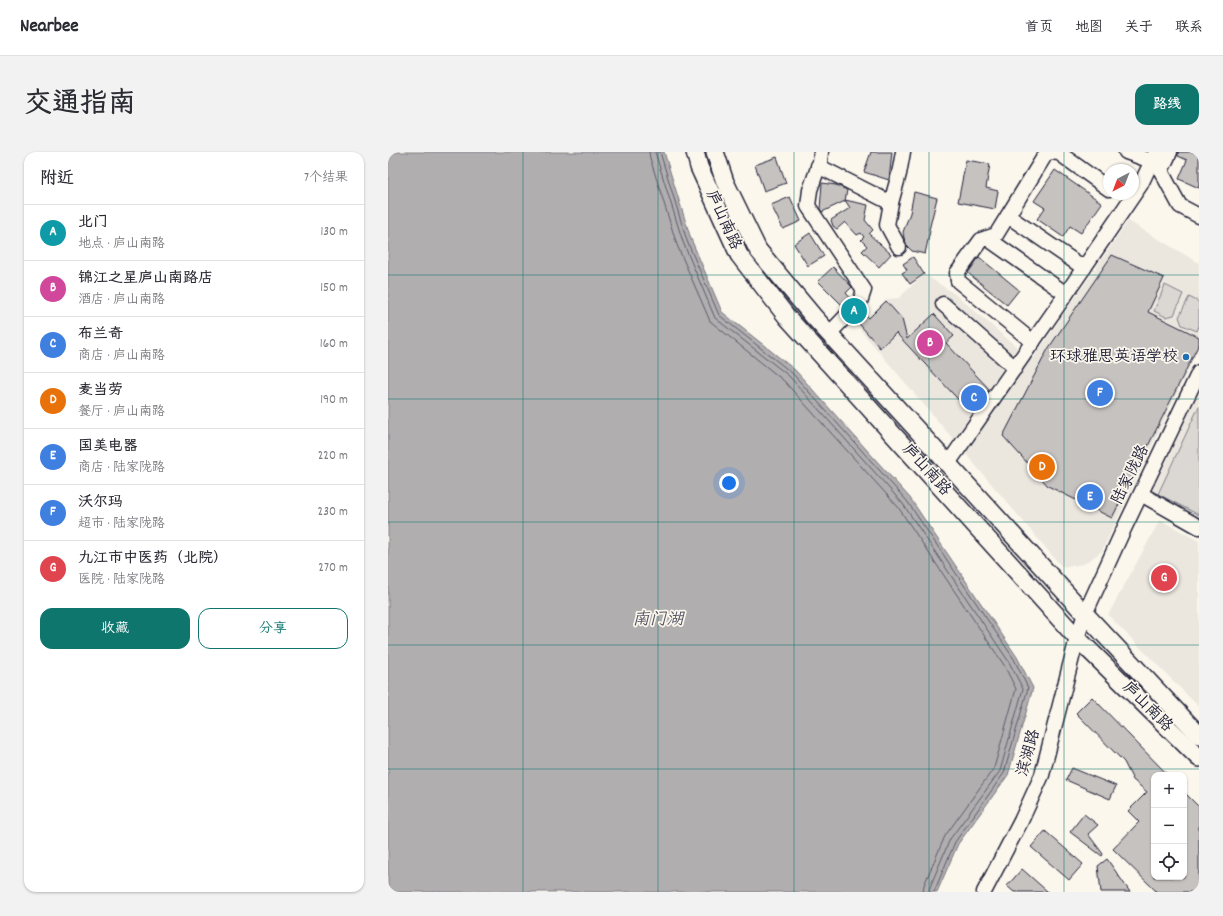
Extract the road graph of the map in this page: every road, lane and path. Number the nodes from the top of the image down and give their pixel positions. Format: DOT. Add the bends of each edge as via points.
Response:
graph roads {
  1 [pos="695,152"];
  2 [pos="715,152"];
  3 [pos="821,152"];
  4 [pos="903,152"];
  5 [pos="1048,152"];
  6 [pos="1126,152"];
  7 [pos="1170,152"];
  8 [pos="1154,156"];
  9 [pos="818,166"];
  10 [pos="1103,185"];
  11 [pos="1120,200"];
  12 [pos="891,203"];
  13 [pos="1123,211"];
  14 [pos="1008,216"];
  15 [pos="1199,216"];
  16 [pos="988,238"];
  17 [pos="899,247"];
  18 [pos="1084,268"];
  19 [pos="1066,294"];
  20 [pos="942,304"];
  21 [pos="829,334"];
  22 [pos="1033,342"];
  23 [pos="1015,368"];
  24 [pos="1199,372"];
  25 [pos="947,465"];
  26 [pos="1141,494"];
  27 [pos="1199,527"];
  28 [pos="1085,614"];
  29 [pos="1077,638"];
  30 [pos="1199,735"];
  31 [pos="1199,758"];
  32 [pos="984,892"];
  1 -- 29 [label="main road, 庐山南路" via="699,167 739,255 782,311"];
  2 -- 21 [label="main road, 庐山南路" via="725,182 758,250"];
  3 -- 9 [label="street"];
  4 -- 12 [label="street"];
  5 -- 10 [label="street" via="1059,153"];
  5 -- 14 [label="street"];
  6 -- 8 [label="street"];
  7 -- 15 [label="street" via="1161,171 1180,206"];
  8 -- 13 [label="street"];
  9 -- 12 [label="street"];
  9 -- 21 [label="street" via="808,206 864,290 854,309"];
  11 -- 13 [label="street"];
  12 -- 17 [label="street" via="887,225"];
  13 -- 18 [label="street"];
  14 -- 16 [label="street" via="996,235"];
  14 -- 18 [label="street"];
  16 -- 19 [label="street"];
  16 -- 22 [label="street" via="981,240 957,273 958,281"];
  18 -- 19 [label="street"];
  19 -- 22 [label="street"];
  20 -- 23 [label="street"];
  21 -- 25 [label="main road, 庐山南路"];
  22 -- 23 [label="street"];
  23 -- 25 [label="street"];
  24 -- 26 [label="street, 陆家陇路"];
  25 -- 28 [label="main road, 庐山南路"];
  26 -- 27 [label="street"];
  26 -- 28 [label="street, 陆家陇路"];
  28 -- 29 [label="street, 滨湖路"];
  28 -- 30 [label="main road, 庐山南路"];
  29 -- 31 [label="main road, 庐山南路"];
  29 -- 32 [label="street, 滨湖路" via="1042,775 1022,821"];
}
